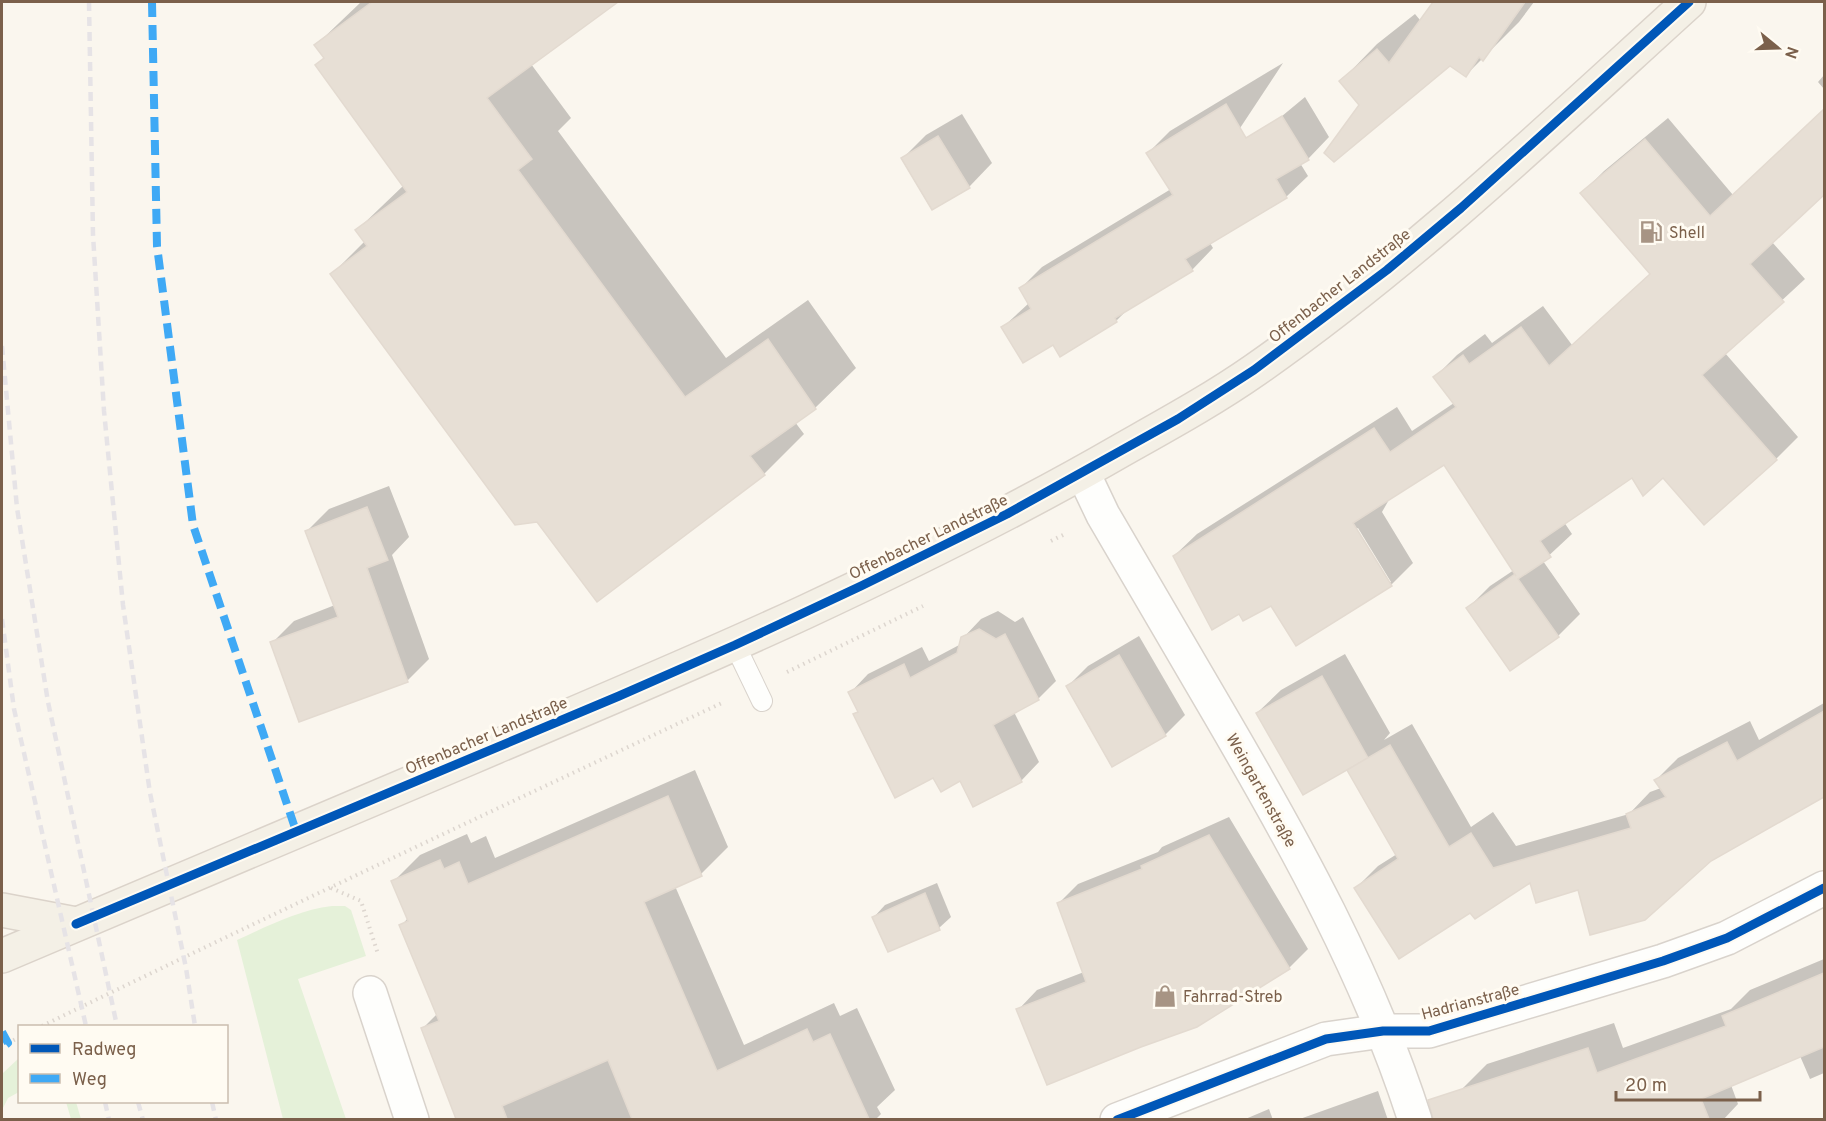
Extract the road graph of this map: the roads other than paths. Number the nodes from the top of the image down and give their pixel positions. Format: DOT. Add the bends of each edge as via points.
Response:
graph roads {
  1 [pos="1689,2"];
  2 [pos="1083,472"];
  3 [pos="735,645"];
  4 [pos="758,694"];
  5 [pos="1824,888"];
  6 [pos="2,910"];
  7 [pos="76,924"];
  8 [pos="2,956"];
  9 [pos="370,993"];
  10 [pos="1383,1031"];
  11 [pos="412,1119"];
  12 [pos="1118,1119"];
  13 [pos="1415,1119"];
  1 -- 2 [label="main road, Offenbacher Landstraße" via="1387,270 1254,370"];
  2 -- 3 [label="main road, Offenbacher Landstraße" via="1007,514"];
  2 -- 10 [label="street, Weingartenstraße" via="1103,515 1269,798 1332,916"];
  3 -- 4 [label="lane"];
  3 -- 7 [label="main road, Offenbacher Landstraße"];
  5 -- 10 [label="street, Hadrianstraße" via="1727,938 1672,958 1429,1031"];
  6 -- 7 [label="main road"];
  7 -- 8 [label="main road, Offenbacher Landstraße"];
  9 -- 11 [label="street"];
  10 -- 12 [label="street, Hadrianstraße" via="1326,1039"];
  10 -- 13 [label="street, Weingartenstraße"];
}
